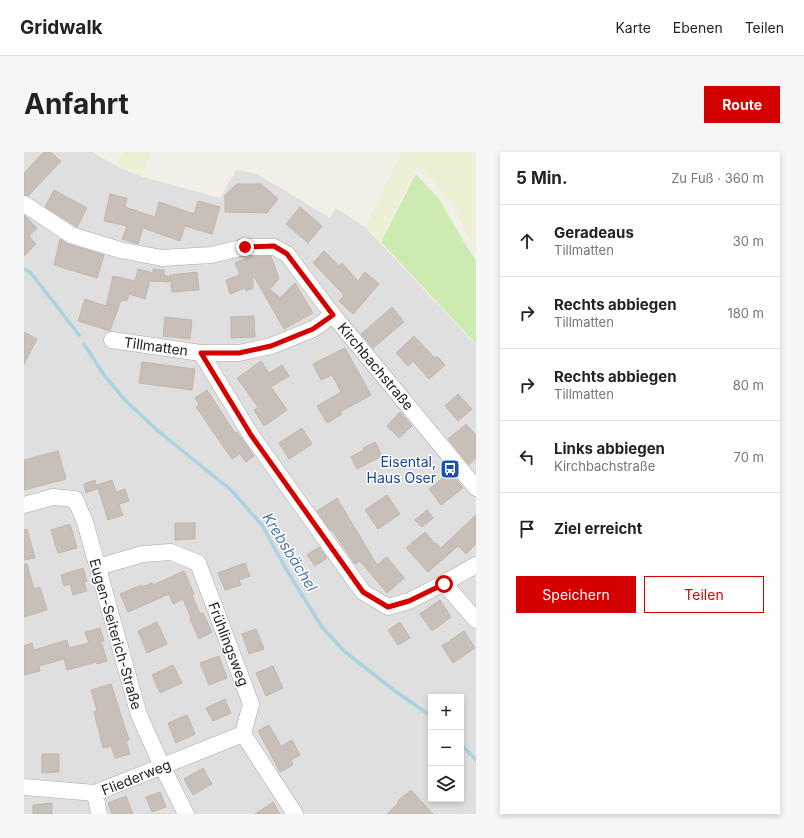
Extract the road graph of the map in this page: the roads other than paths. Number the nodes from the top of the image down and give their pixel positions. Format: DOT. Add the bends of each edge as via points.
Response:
graph roads {
  1 [pos="24,204"];
  2 [pos="333,315"];
  3 [pos="112,340"];
  4 [pos="201,353"];
  5 [pos="476,488"];
  6 [pos="24,505"];
  7 [pos="476,565"];
  8 [pos="98,568"];
  9 [pos="444,584"];
  10 [pos="476,620"];
  11 [pos="243,734"];
  12 [pos="162,766"];
  13 [pos="24,787"];
  14 [pos="96,793"];
  15 [pos="99,814"];
  16 [pos="186,814"];
  17 [pos="295,814"];
  1 -- 2 [label="street, Kirchbachstraße" via="71,235 120,250 162,258 211,255 245,247 274,246 287,254"];
  2 -- 4 [label="street, Tillmatten" via="313,329 271,346 239,353"];
  2 -- 5 [label="street, Kirchbachstraße"];
  3 -- 4 [label="street, Tillmatten"];
  4 -- 9 [label="street, Tillmatten" via="251,435 363,592 388,607 409,601"];
  6 -- 8 [label="street, Eugen-Seiterich-Straße" via="53,497 75,499 85,522"];
  7 -- 9 [label="street, Tillmatten"];
  8 -- 11 [label="street, Frühlingsweg" via="143,554 171,552 198,563 251,704"];
  8 -- 12 [label="street, Eugen-Seiterich-Straße" via="139,715"];
  9 -- 10 [label="street"];
  11 -- 12 [label="street, Fliederweg"];
  11 -- 17 [label="street"];
  12 -- 14 [label="street, Fliederweg"];
  12 -- 16 [label="street, Eugen-Seiterich-Straße"];
  13 -- 14 [label="street, Fliederweg"];
  14 -- 15 [label="street"];
}
